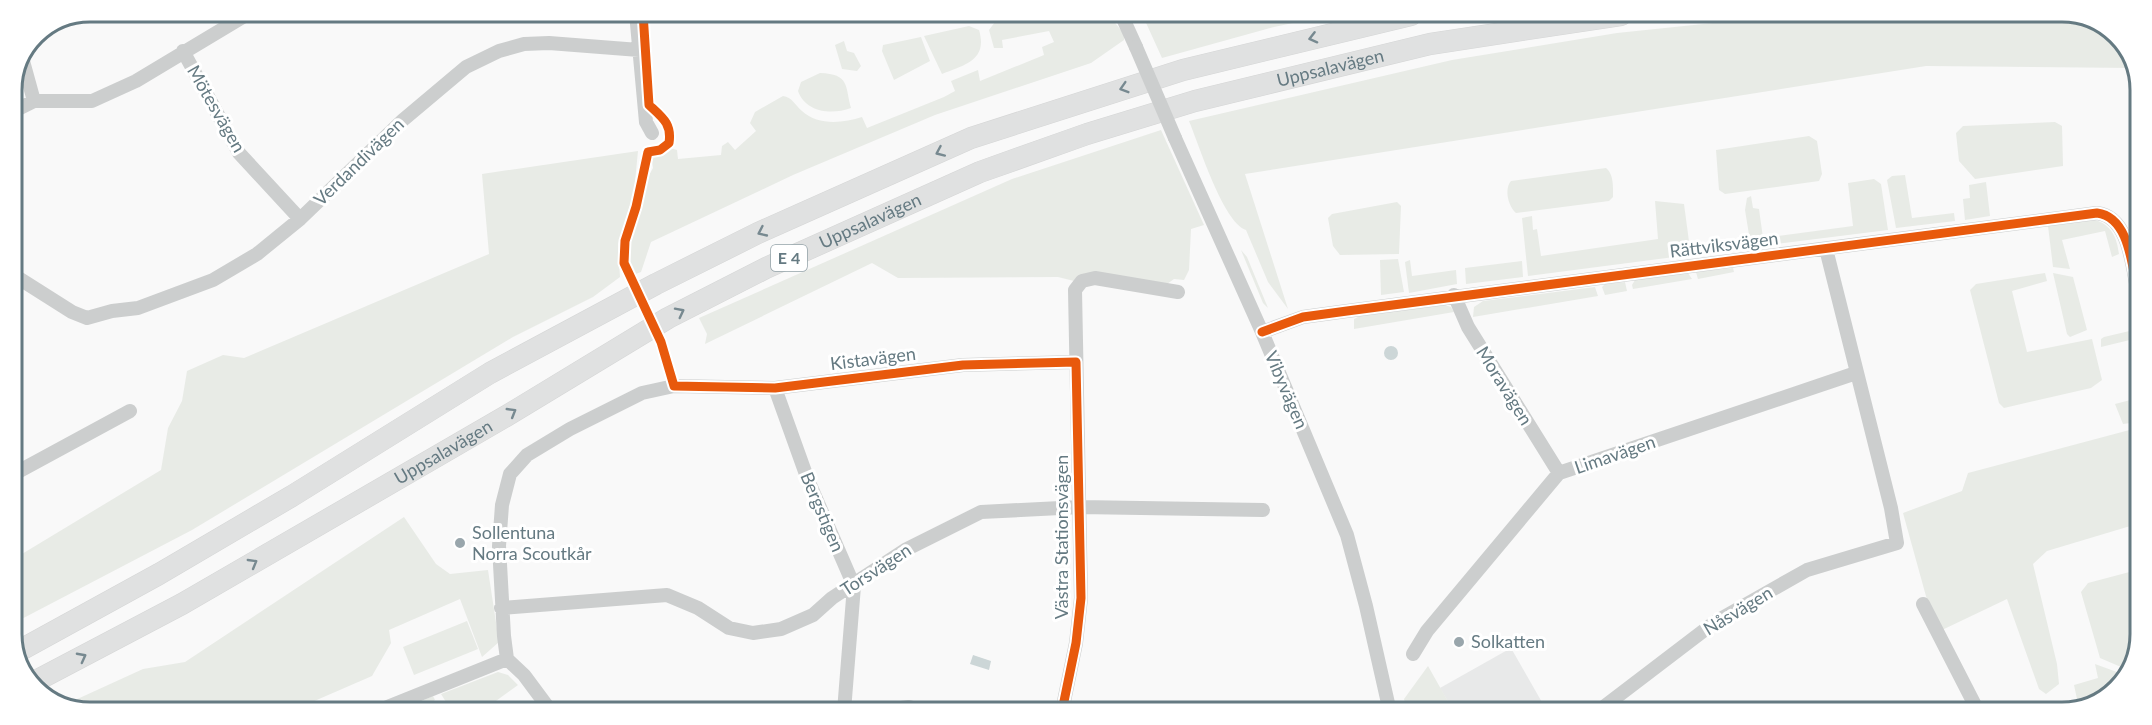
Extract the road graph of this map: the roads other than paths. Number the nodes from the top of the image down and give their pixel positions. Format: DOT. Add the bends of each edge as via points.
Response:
graph roads {
  1 [pos="234,22"];
  2 [pos="637,22"];
  3 [pos="1125,22"];
  4 [pos="1382,22"];
  5 [pos="1574,22"];
  6 [pos="639,50"];
  7 [pos="183,51"];
  8 [pos="26,71"];
  9 [pos="34,101"];
  10 [pos="22,107"];
  11 [pos="652,134"];
  12 [pos="300,219"];
  13 [pos="1826,249"];
  14 [pos="2129,260"];
  15 [pos="22,281"];
  16 [pos="1178,292"];
  17 [pos="1454,296"];
  18 [pos="1262,333"];
  19 [pos="1076,362"];
  20 [pos="1856,373"];
  21 [pos="775,387"];
  22 [pos="130,411"];
  23 [pos="23,469"];
  24 [pos="1559,473"];
  25 [pos="1080,507"];
  26 [pos="1263,510"];
  27 [pos="854,586"];
  28 [pos="1923,604"];
  29 [pos="501,608"];
  30 [pos="24,648"];
  31 [pos="1413,654"];
  32 [pos="507,659"];
  33 [pos="39,679"];
  34 [pos="400,702"];
  35 [pos="544,702"];
  36 [pos="845,702"];
  37 [pos="1064,702"];
  38 [pos="1388,702"];
  39 [pos="1610,702"];
  40 [pos="1973,702"];
  1 -- 7 [label="street"];
  2 -- 6 [label="street"];
  3 -- 18 [label="street, Vibyvägen, bridge"];
  4 -- 30 [label="highway, Uppsalavägen / E 4, one-way" via="1183,70 971,138 758,233 490,373 261,514"];
  33 -- 5 [label="highway, Uppsalavägen / E 4, one-way" via="202,592 668,318 766,268 980,172 1195,101 1430,44"];
  6 -- 11 [label="street" via="646,122"];
  6 -- 12 [label="street, Verdandivägen" via="524,44 466,67 403,120"];
  7 -- 9 [label="street" via="136,81 92,101"];
  7 -- 12 [label="street, Mötesvägen" via="239,153"];
  8 -- 9 [label="street"];
  9 -- 10 [label="street"];
  12 -- 15 [label="street, Verdandivägen" via="257,254 213,280 138,308 87,318"];
  13 -- 14 [label="street, Rättviksvägen" via="2104,214 2117,221"];
  13 -- 17 [label="street, Rättviksvägen"];
  13 -- 20 [label="street"];
  16 -- 19 [label="street, Västra Stationsvägen" via="1095,278 1082,281 1075,290"];
  17 -- 18 [label="street, Rättviksvägen" via="1303,317"];
  17 -- 24 [label="street, Moravägen" via="1468,327"];
  18 -- 38 [label="street, Vibyvägen" via="1347,535"];
  19 -- 21 [label="street, Kistavägen" via="963,365"];
  19 -- 25 [label="street, Västra Stationsvägen"];
  20 -- 24 [label="street, Limavägen"];
  20 -- 39 [label="street, Nåsvägen" via="1897,543 1807,570 1715,622"];
  21 -- 27 [label="street, Bergstigen" via="808,480"];
  21 -- 29 [label="street, Kistavägen" via="674,386 642,393 527,455 510,474 502,505"];
  22 -- 23 [label="street"];
  24 -- 31 [label="street, Limavägen" via="1427,631"];
  25 -- 26 [label="street, Torsvägen"];
  25 -- 27 [label="street, Torsvägen" via="981,512 905,550"];
  25 -- 37 [label="street, Västra Stationsvägen" via="1081,598"];
  27 -- 29 [label="street, Torsvägen" via="797,623 753,633 729,628 667,595"];
  27 -- 36 [label="street, Bergstigen"];
  28 -- 40 [label="street"];
  29 -- 32 [label="street, Kistavägen"];
  32 -- 34 [label="street"];
  32 -- 35 [label="street"];
}
